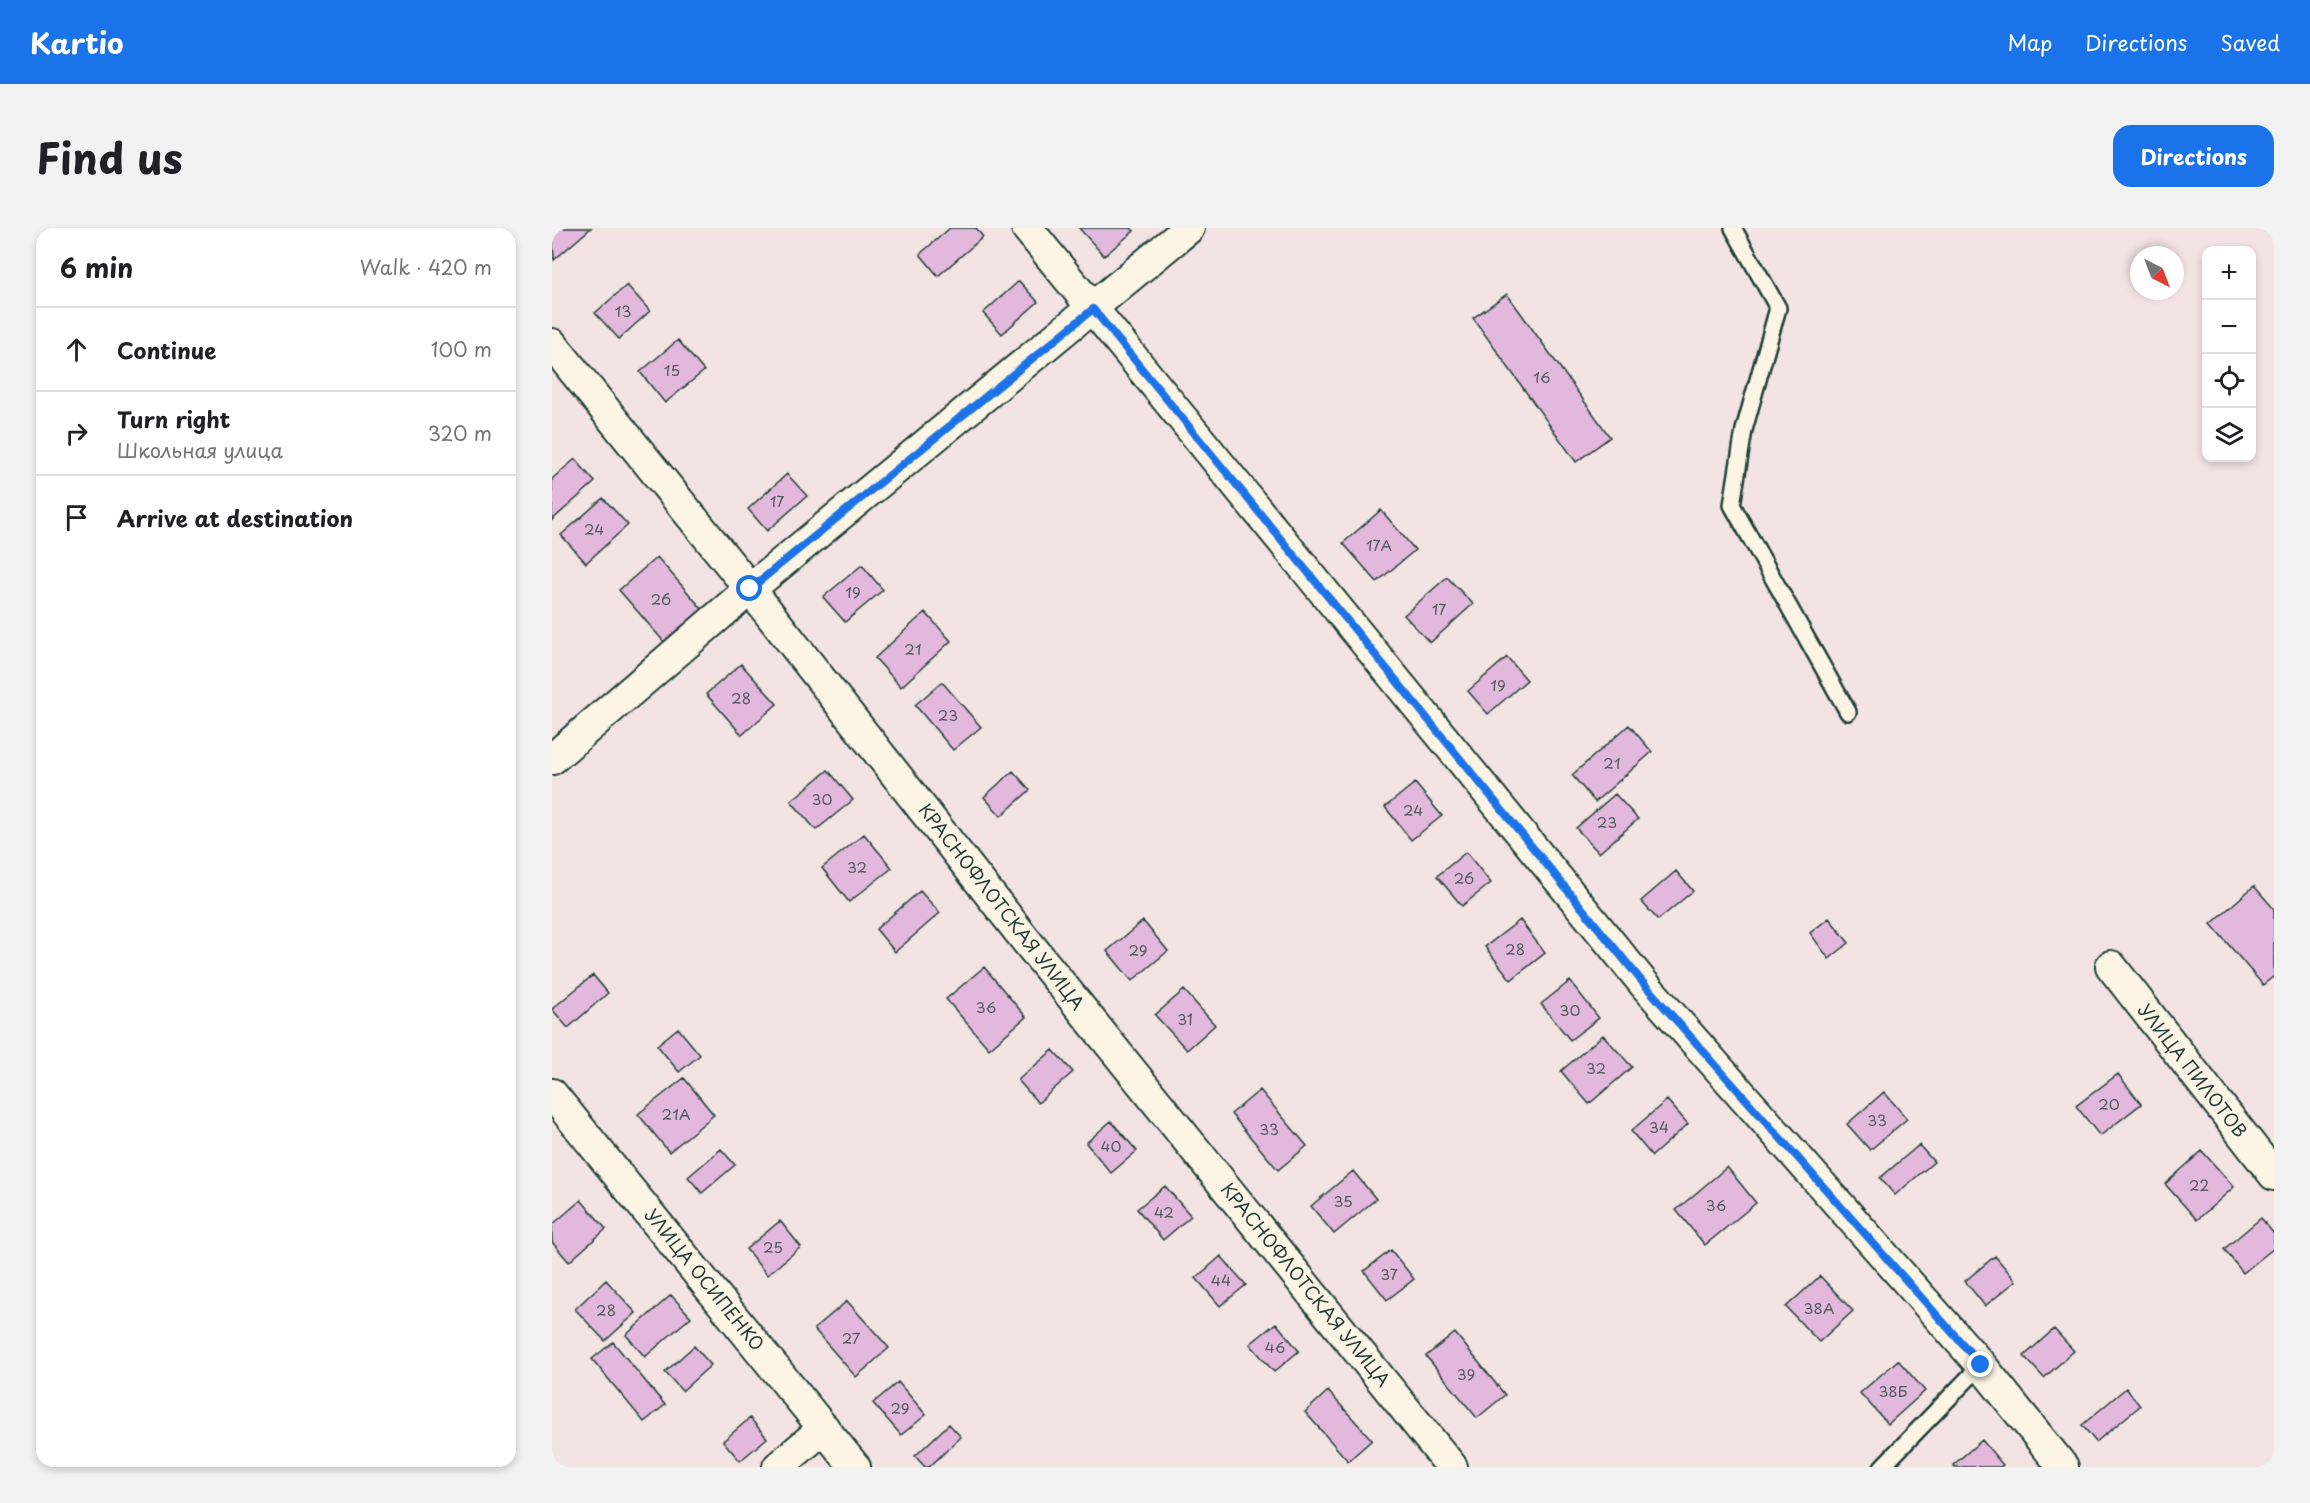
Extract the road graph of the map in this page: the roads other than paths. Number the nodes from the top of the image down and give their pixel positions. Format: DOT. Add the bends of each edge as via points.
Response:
graph roads {
  1 [pos="1027,228"];
  2 [pos="1189,228"];
  3 [pos="1733,228"];
  4 [pos="1093,309"];
  5 [pos="552,344"];
  6 [pos="750,589"];
  7 [pos="1848,712"];
  8 [pos="552,759"];
  9 [pos="2111,966"];
  10 [pos="552,1094"];
  11 [pos="2274,1175"];
  12 [pos="1981,1365"];
  13 [pos="824,1428"];
  14 [pos="778,1467"];
  15 [pos="855,1467"];
  16 [pos="1452,1467"];
  17 [pos="1882,1467"];
  18 [pos="2063,1467"];
  1 -- 4 [label="street"];
  2 -- 4 [label="street"];
  3 -- 7 [label="lane" via="1778,308 1744,430 1732,506"];
  4 -- 6 [label="street"];
  4 -- 12 [label="street" via="1644,984"];
  5 -- 6 [label="street, КРАСНОФЛОТСКАЯ УЛИЦА"];
  6 -- 8 [label="street"];
  6 -- 16 [label="street, КРАСНОФЛОТСКАЯ УЛИЦА" via="1024,938"];
  9 -- 11 [label="street, УЛИЦА ПИЛОТОВ"];
  10 -- 13 [label="street, УЛИЦА ОСИПЕНКО"];
  12 -- 17 [label="lane"];
  12 -- 18 [label="street"];
  13 -- 14 [label="street"];
  13 -- 15 [label="street, УЛИЦА ОСИПЕНКО"];
}
